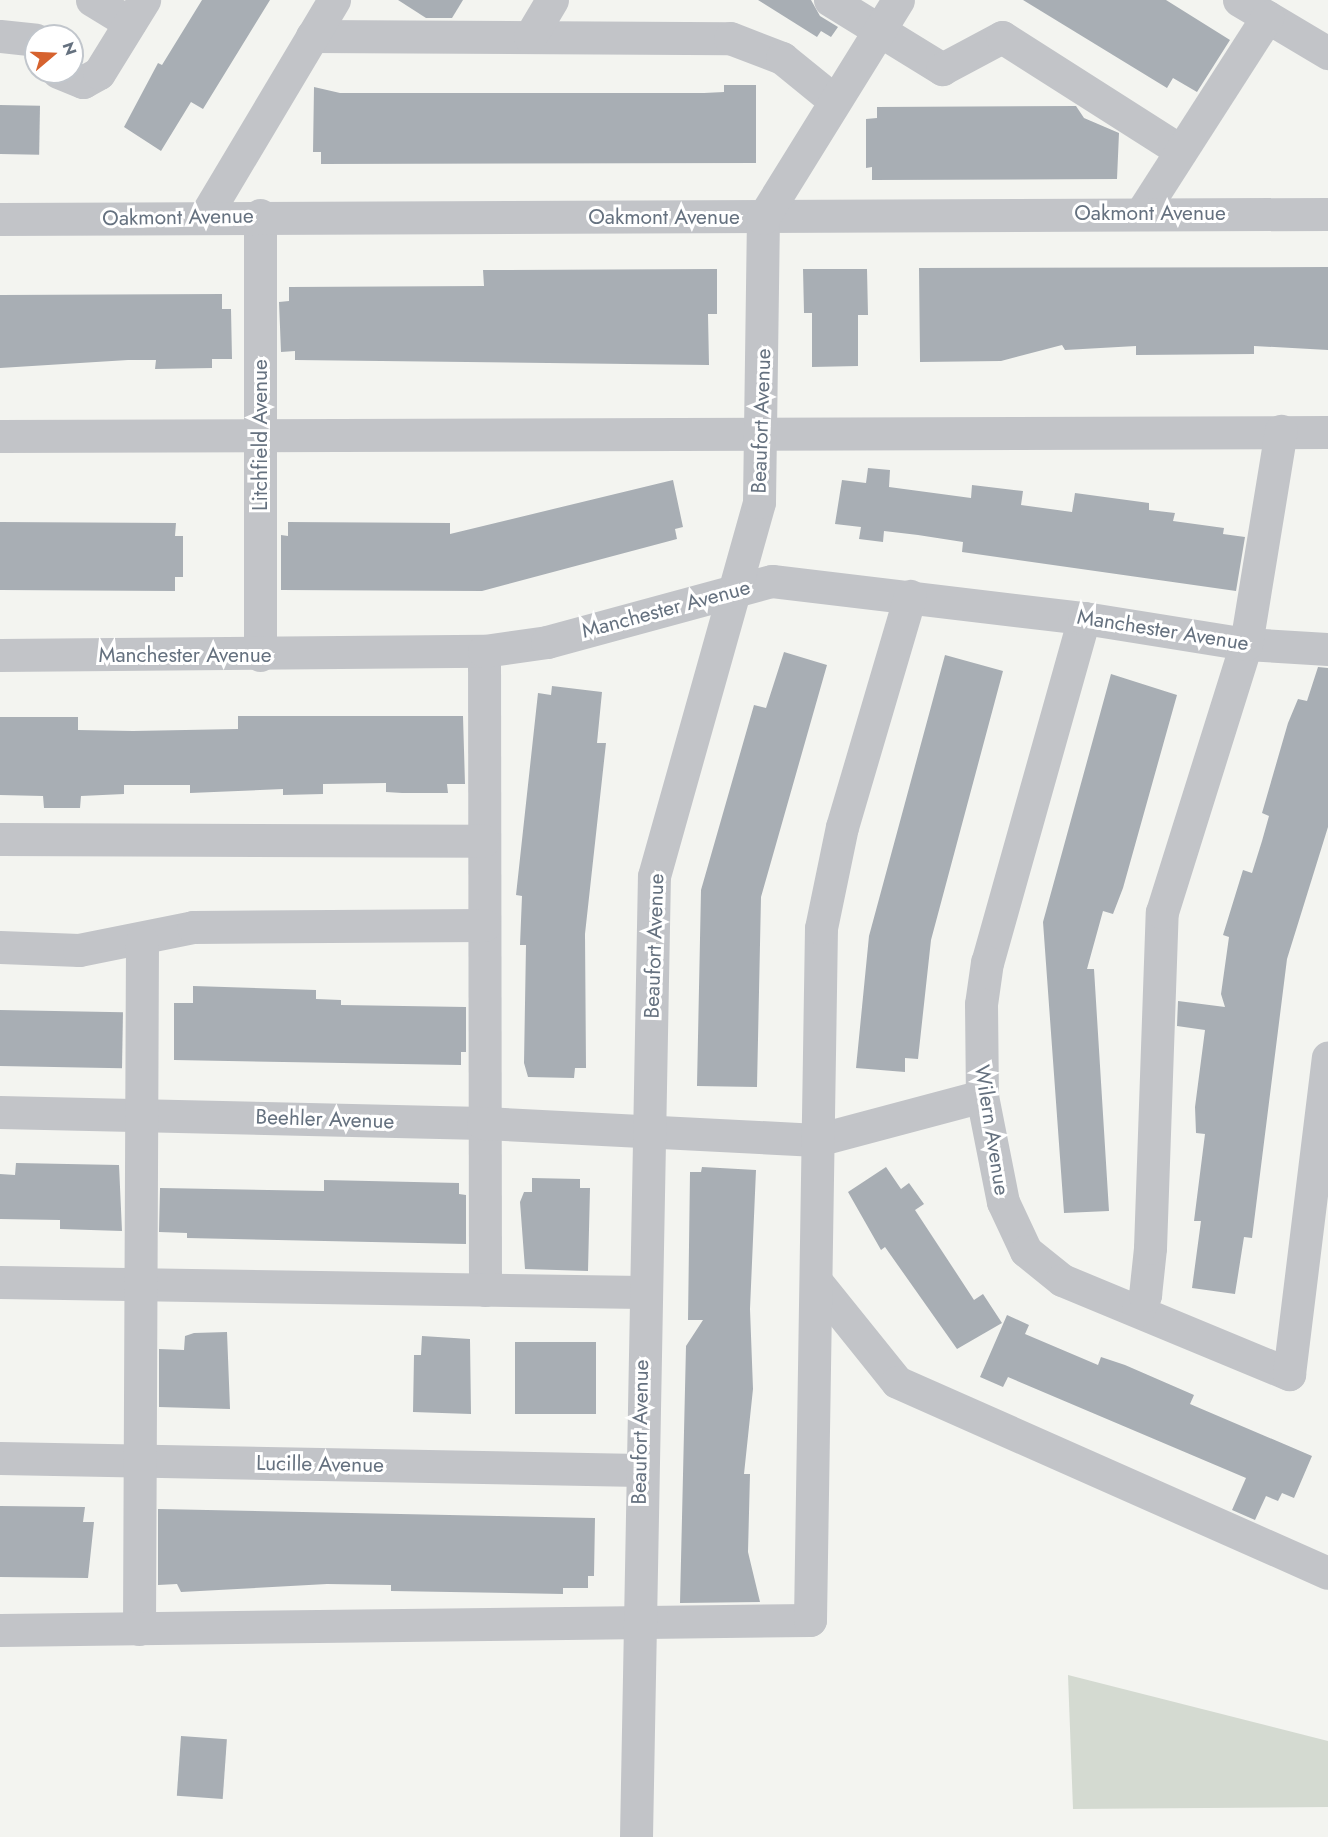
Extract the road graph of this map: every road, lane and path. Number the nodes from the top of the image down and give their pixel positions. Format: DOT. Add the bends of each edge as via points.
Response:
graph roads {
  1 [pos="92,0"];
  2 [pos="334,0"];
  3 [pos="552,0"];
  4 [pos="830,0"];
  5 [pos="898,0"];
  6 [pos="1239,0"];
  7 [pos="137,12"];
  8 [pos="1267,17"];
  9 [pos="879,30"];
  10 [pos="0,36"];
  11 [pos="312,36"];
  12 [pos="530,37"];
  13 [pos="24,39"];
  14 [pos="1328,53"];
  15 [pos="84,80"];
  16 [pos="835,101"];
  17 [pos="1181,151"];
  18 [pos="1142,212"];
  19 [pos="1328,214"];
  20 [pos="260,215"];
  21 [pos="204,218"];
  22 [pos="764,218"];
  23 [pos="0,219"];
  24 [pos="1281,431"];
  25 [pos="1328,432"];
  26 [pos="763,435"];
  27 [pos="0,436"];
  28 [pos="260,438"];
  29 [pos="736,589"];
  30 [pos="910,596"];
  31 [pos="1084,618"];
  32 [pos="1246,644"];
  33 [pos="1328,649"];
  34 [pos="484,651"];
  35 [pos="0,655"];
  36 [pos="260,655"];
  37 [pos="0,839"];
  38 [pos="483,841"];
  39 [pos="484,925"];
  40 [pos="142,941"];
  41 [pos="0,947"];
  42 [pos="1328,1057"];
  43 [pos="982,1096"];
  44 [pos="0,1112"];
  45 [pos="142,1114"];
  46 [pos="483,1123"];
  47 [pos="650,1130"];
  48 [pos="817,1140"];
  49 [pos="0,1282"];
  50 [pos="142,1285"];
  51 [pos="819,1285"];
  52 [pos="485,1290"];
  53 [pos="642,1292"];
  54 [pos="1138,1310"];
  55 [pos="0,1458"];
  56 [pos="139,1460"];
  57 [pos="640,1470"];
  58 [pos="1328,1573"];
  59 [pos="638,1624"];
  60 [pos="139,1629"];
  61 [pos="0,1630"];
  62 [pos="636,1837"];
  1 -- 7 [label="street"];
  2 -- 11 [label="street"];
  3 -- 12 [label="street"];
  4 -- 9 [label="street"];
  5 -- 9 [label="street"];
  6 -- 8 [label="street"];
  7 -- 15 [label="street" via="90,79"];
  8 -- 14 [label="street"];
  8 -- 17 [label="street"];
  9 -- 16 [label="street"];
  9 -- 17 [label="street" via="942,69 1002,37"];
  10 -- 13 [label="street"];
  11 -- 12 [label="street"];
  11 -- 21 [label="street"];
  12 -- 16 [label="street" via="750,42 782,58"];
  16 -- 22 [label="street"];
  17 -- 18 [label="street"];
  18 -- 19 [label="street, Oakmont Avenue"];
  18 -- 22 [label="street, Oakmont Avenue"];
  20 -- 21 [label="street, Oakmont Avenue"];
  20 -- 22 [label="street, Oakmont Avenue"];
  20 -- 28 [label="street, Litchfield Avenue"];
  21 -- 23 [label="street, Oakmont Avenue"];
  22 -- 26 [label="street, Beaufort Avenue"];
  24 -- 25 [label="street"];
  24 -- 26 [label="street"];
  24 -- 32 [label="street"];
  26 -- 28 [label="street"];
  26 -- 29 [label="street, Beaufort Avenue" via="759,502"];
  27 -- 28 [label="street"];
  28 -- 36 [label="street, Litchfield Avenue"];
  29 -- 30 [label="street, Manchester Avenue" via="772,581"];
  29 -- 34 [label="street, Manchester Avenue" via="547,642"];
  29 -- 47 [label="street, Beaufort Avenue" via="654,876"];
  30 -- 31 [label="street, Manchester Avenue"];
  30 -- 48 [label="street" via="842,827 821,928"];
  31 -- 32 [label="street, Manchester Avenue"];
  31 -- 43 [label="street, Wilern Avenue" via="987,962 981,1004"];
  32 -- 33 [label="street, Manchester Avenue"];
  32 -- 54 [label="street" via="1162,912 1150,1248 1145,1295"];
  34 -- 36 [label="street, Manchester Avenue"];
  34 -- 38 [label="street"];
  35 -- 36 [label="street, Manchester Avenue"];
  37 -- 38 [label="street"];
  38 -- 39 [label="street"];
  39 -- 40 [label="street" via="193,927"];
  39 -- 46 [label="street"];
  40 -- 41 [label="street" via="79,950"];
  40 -- 45 [label="street"];
  42 -- 54 [label="street, Wilern Avenue" via="1288,1374"];
  43 -- 48 [label="street, Beehler Avenue"];
  43 -- 54 [label="street, Wilern Avenue" via="1003,1202 1026,1251 1062,1280"];
  44 -- 45 [label="street, Beehler Avenue"];
  45 -- 46 [label="street, Beehler Avenue"];
  45 -- 50 [label="street"];
  46 -- 47 [label="street, Beehler Avenue"];
  46 -- 52 [label="street"];
  47 -- 48 [label="street, Beehler Avenue"];
  47 -- 53 [label="street, Beaufort Avenue"];
  48 -- 51 [label="street"];
  49 -- 50 [label="street"];
  50 -- 52 [label="street"];
  50 -- 56 [label="street"];
  51 -- 58 [label="street" via="897,1382"];
  51 -- 59 [label="street" via="810,1620"];
  52 -- 53 [label="street"];
  53 -- 57 [label="street, Beaufort Avenue"];
  55 -- 56 [label="street, Lucille Avenue"];
  56 -- 57 [label="street, Lucille Avenue"];
  56 -- 60 [label="street"];
  57 -- 59 [label="street, Beaufort Avenue"];
  59 -- 60 [label="street"];
  59 -- 62 [label="street, Beaufort Avenue"];
  60 -- 61 [label="street"];
}
